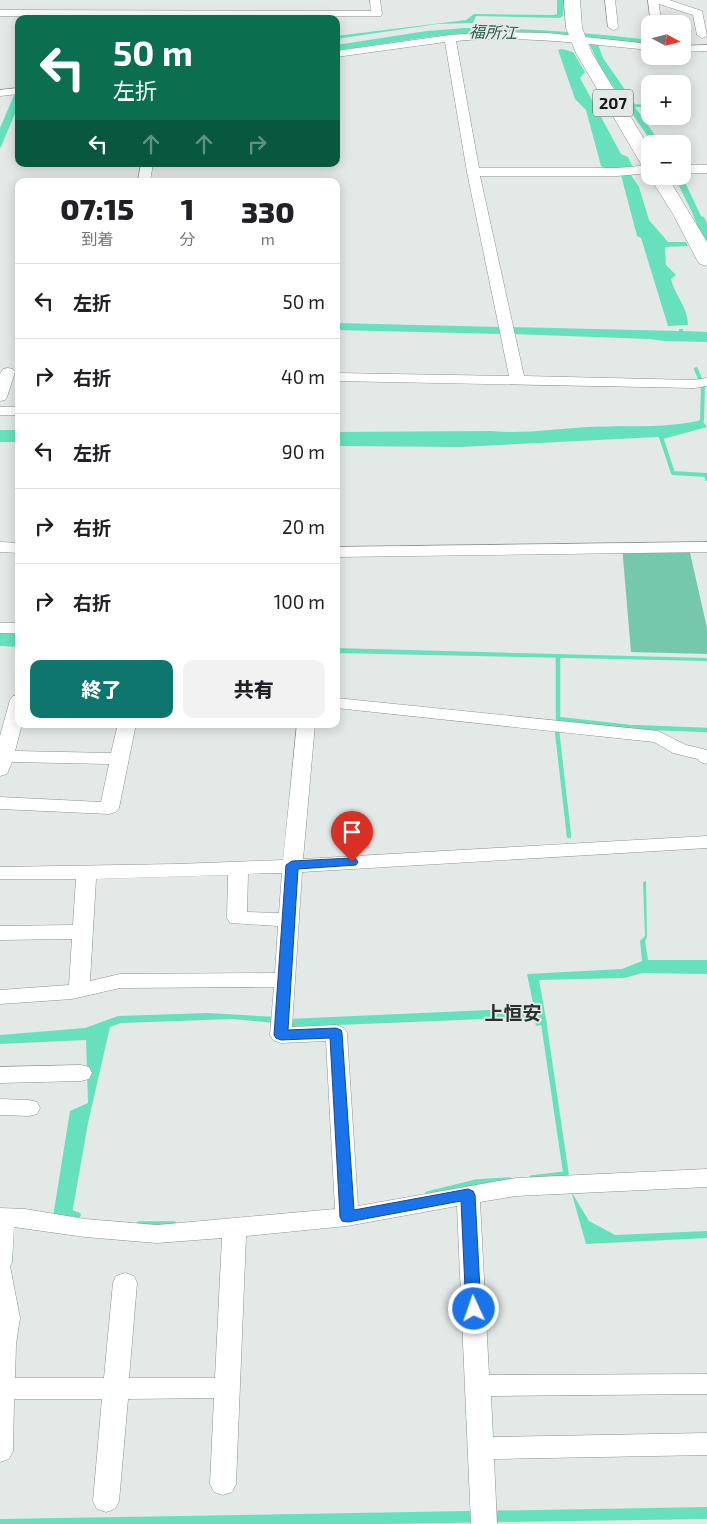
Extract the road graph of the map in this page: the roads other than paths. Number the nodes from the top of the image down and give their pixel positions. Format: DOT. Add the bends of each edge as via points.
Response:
graph roads {
  1 [pos="375,0"];
  2 [pos="572,0"];
  3 [pos="610,0"];
  4 [pos="653,0"];
  5 [pos="658,0"];
  6 [pos="0,13"];
  7 [pos="655,15"];
  8 [pos="613,27"];
  9 [pos="576,34"];
  10 [pos="702,35"];
  11 [pos="450,38"];
  12 [pos="641,45"];
  13 [pos="707,48"];
  14 [pos="691,49"];
  15 [pos="340,53"];
  16 [pos="15,91"];
  17 [pos="0,93"];
  18 [pos="641,149"];
  19 [pos="691,169"];
  20 [pos="707,169"];
  21 [pos="641,170"];
  22 [pos="473,172"];
  23 [pos="664,185"];
  24 [pos="707,260"];
  25 [pos="9,372"];
  26 [pos="340,377"];
  27 [pos="517,380"];
  28 [pos="707,382"];
  29 [pos="0,397"];
  30 [pos="0,411"];
  31 [pos="15,411"];
  32 [pos="0,547"];
  33 [pos="707,547"];
  34 [pos="15,548"];
  35 [pos="340,552"];
  36 [pos="0,628"];
  37 [pos="15,628"];
  38 [pos="340,703"];
  39 [pos="15,718"];
  40 [pos="126,728"];
  41 [pos="306,728"];
  42 [pos="707,758"];
  43 [pos="120,759"];
  44 [pos="2,763"];
  45 [pos="0,803"];
  46 [pos="707,842"];
  47 [pos="292,865"];
  48 [pos="238,869"];
  49 [pos="0,873"];
  50 [pos="86,874"];
  51 [pos="289,920"];
  52 [pos="83,932"];
  53 [pos="0,933"];
  54 [pos="284,980"];
  55 [pos="79,991"];
  56 [pos="0,997"];
  57 [pos="81,1073"];
  58 [pos="0,1075"];
  59 [pos="0,1107"];
  60 [pos="29,1108"];
  61 [pos="707,1178"];
  62 [pos="468,1195"];
  63 [pos="1,1217"];
  64 [pos="348,1217"];
  65 [pos="234,1229"];
  66 [pos="0,1262"];
  67 [pos="0,1271"];
  68 [pos="125,1283"];
  69 [pos="707,1384"];
  70 [pos="478,1386"];
  71 [pos="227,1388"];
  72 [pos="116,1389"];
  73 [pos="1,1390"];
  74 [pos="707,1444"];
  75 [pos="481,1448"];
  76 [pos="0,1451"];
  77 [pos="223,1484"];
  78 [pos="106,1501"];
  79 [pos="484,1514"];
  1 -- 6 [label="street" via="377,14"];
  2 -- 9 [label="highway, 207"];
  3 -- 8 [label="street"];
  4 -- 7 [label="street"];
  5 -- 10 [label="street" via="698,13"];
  9 -- 11 [label="street"];
  9 -- 12 [label="street"];
  9 -- 18 [label="highway, 207" via="591,67"];
  11 -- 15 [label="street"];
  11 -- 22 [label="street"];
  13 -- 14 [label="street"];
  16 -- 17 [label="street"];
  19 -- 20 [label="street"];
  21 -- 22 [label="street"];
  22 -- 27 [label="street"];
  23 -- 24 [label="highway"];
  25 -- 29 [label="street"];
  26 -- 27 [label="street"];
  27 -- 28 [label="street"];
  30 -- 31 [label="street"];
  32 -- 34 [label="street"];
  33 -- 35 [label="street"];
  36 -- 37 [label="street"];
  38 -- 42 [label="street" via="658,737"];
  39 -- 44 [label="street"];
  40 -- 43 [label="street"];
  41 -- 47 [label="street"];
  43 -- 44 [label="street"];
  43 -- 45 [label="street" via="110,808"];
  46 -- 47 [label="street"];
  47 -- 48 [label="street"];
  47 -- 51 [label="street"];
  48 -- 50 [label="street"];
  48 -- 51 [label="street" via="237,918"];
  49 -- 50 [label="street"];
  50 -- 52 [label="street"];
  51 -- 54 [label="street"];
  52 -- 53 [label="street"];
  52 -- 55 [label="street"];
  54 -- 55 [label="street" via="120,981"];
  54 -- 64 [label="street" via="281,1035 336,1033"];
  55 -- 56 [label="street"];
  57 -- 58 [label="street"];
  59 -- 60 [label="street"];
  61 -- 62 [label="street" via="516,1187"];
  62 -- 64 [label="street"];
  62 -- 70 [label="street"];
  63 -- 65 [label="street" via="158,1234"];
  63 -- 66 [label="street"];
  64 -- 65 [label="street"];
  65 -- 71 [label="street"];
  67 -- 73 [label="street" via="8,1318"];
  68 -- 72 [label="street"];
  69 -- 70 [label="street"];
  70 -- 75 [label="street"];
  71 -- 72 [label="street"];
  71 -- 77 [label="street"];
  72 -- 73 [label="street"];
  72 -- 78 [label="street"];
  73 -- 76 [label="street"];
  74 -- 75 [label="street"];
  75 -- 79 [label="street"];
}
